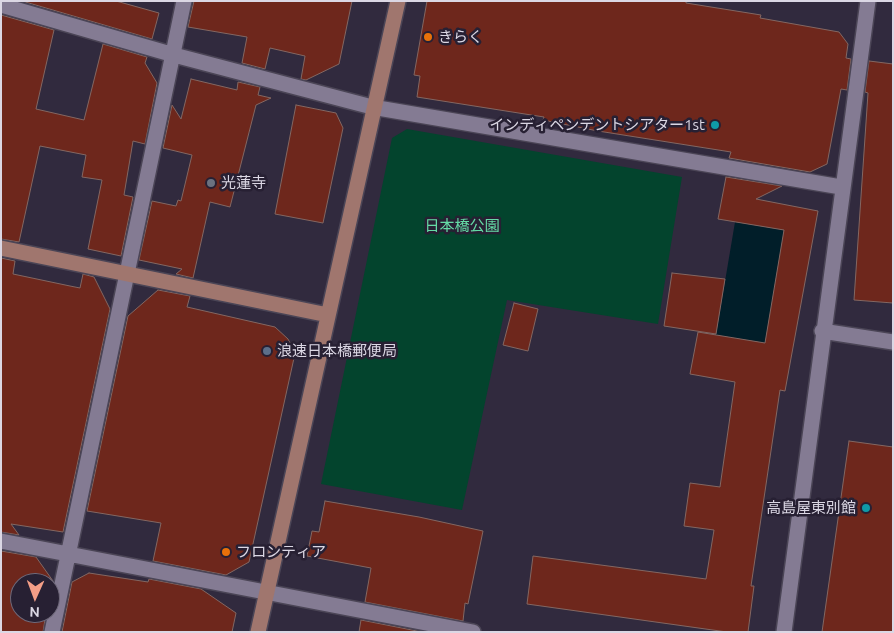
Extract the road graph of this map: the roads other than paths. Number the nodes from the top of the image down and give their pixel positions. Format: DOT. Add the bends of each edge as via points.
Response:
graph roads {
  1 [pos="184,1"];
  2 [pos="398,1"];
  3 [pos="868,1"];
  4 [pos="1,5"];
  5 [pos="174,55"];
  6 [pos="372,107"];
  7 [pos="841,187"];
  8 [pos="1,248"];
  9 [pos="129,274"];
  10 [pos="328,315"];
  11 [pos="822,331"];
  12 [pos="893,342"];
  13 [pos="1,541"];
  14 [pos="67,554"];
  15 [pos="266,591"];
  16 [pos="52,632"];
  17 [pos="258,632"];
  18 [pos="473,632"];
  19 [pos="784,632"];
  1 -- 5 [label="street"];
  2 -- 6 [label="street"];
  3 -- 7 [label="street"];
  4 -- 5 [label="street"];
  5 -- 6 [label="street"];
  5 -- 9 [label="street"];
  6 -- 7 [label="street"];
  6 -- 10 [label="street"];
  7 -- 11 [label="street"];
  8 -- 9 [label="street"];
  9 -- 10 [label="street"];
  9 -- 14 [label="street"];
  10 -- 15 [label="street"];
  11 -- 12 [label="street"];
  11 -- 19 [label="street"];
  13 -- 14 [label="street"];
  14 -- 15 [label="street"];
  14 -- 16 [label="street"];
  15 -- 17 [label="street"];
  15 -- 18 [label="street"];
}
